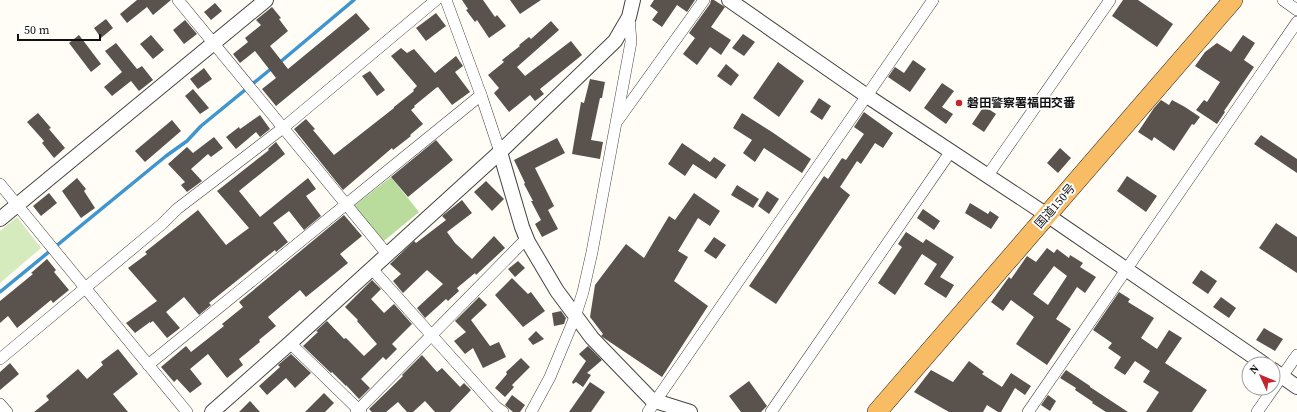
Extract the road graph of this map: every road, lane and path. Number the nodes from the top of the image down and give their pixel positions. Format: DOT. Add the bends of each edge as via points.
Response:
graph roads {
  1 [pos="178,0"];
  2 [pos="266,0"];
  3 [pos="436,0"];
  4 [pos="446,0"];
  5 [pos="633,0"];
  6 [pos="704,0"];
  7 [pos="729,0"];
  8 [pos="933,0"];
  9 [pos="1110,0"];
  10 [pos="1234,0"];
  11 [pos="1283,0"];
  12 [pos="1297,10"];
  13 [pos="629,17"];
  14 [pos="1297,22"];
  15 [pos="213,42"];
  16 [pos="482,95"];
  17 [pos="867,96"];
  18 [pos="616,122"];
  19 [pos="283,128"];
  20 [pos="951,151"];
  21 [pos="500,152"];
  22 [pos="988,176"];
  23 [pos="0,184"];
  24 [pos="17,205"];
  25 [pos="346,205"];
  26 [pos="1047,215"];
  27 [pos="0,219"];
  28 [pos="526,238"];
  29 [pos="387,254"];
  30 [pos="372,269"];
  31 [pos="1126,269"];
  32 [pos="84,288"];
  33 [pos="575,317"];
  34 [pos="431,336"];
  35 [pos="290,343"];
  36 [pos="1297,354"];
  37 [pos="1252,356"];
  38 [pos="0,359"];
  39 [pos="148,365"];
  40 [pos="1281,369"];
  41 [pos="1281,376"];
  42 [pos="1297,387"];
  43 [pos="1266,396"];
  44 [pos="0,404"];
  45 [pos="652,406"];
  46 [pos="359,411"];
  47 [pos="7,412"];
  48 [pos="186,412"];
  49 [pos="212,412"];
  50 [pos="503,412"];
  51 [pos="531,412"];
  52 [pos="690,412"];
  53 [pos="771,412"];
  54 [pos="877,412"];
  55 [pos="1028,412"];
  56 [pos="1258,412"];
  1 -- 15 [label="street"];
  2 -- 15 [label="street"];
  3 -- 19 [label="street"];
  4 -- 16 [label="street"];
  5 -- 13 [label="street"];
  6 -- 18 [label="street"];
  7 -- 17 [label="street"];
  8 -- 17 [label="street"];
  9 -- 22 [label="street"];
  10 -- 26 [label="highway, 国道150号"];
  11 -- 12 [label="street"];
  13 -- 18 [label="street" via="631,42"];
  13 -- 21 [label="street" via="615,42"];
  14 -- 31 [label="street"];
  15 -- 19 [label="street"];
  15 -- 24 [label="street"];
  16 -- 21 [label="street"];
  16 -- 25 [label="street"];
  17 -- 20 [label="street"];
  17 -- 45 [label="street"];
  18 -- 33 [label="street" via="592,252"];
  19 -- 25 [label="street"];
  19 -- 32 [label="street" via="177,209"];
  20 -- 22 [label="street"];
  20 -- 53 [label="street"];
  21 -- 28 [label="street"];
  21 -- 29 [label="street"];
  22 -- 26 [label="street"];
  23 -- 24 [label="street"];
  24 -- 27 [label="street"];
  24 -- 32 [label="street"];
  25 -- 29 [label="street"];
  25 -- 39 [label="street"];
  26 -- 31 [label="street"];
  26 -- 54 [label="highway, 国道150号"];
  28 -- 33 [label="street"];
  28 -- 34 [label="street"];
  29 -- 30 [label="street"];
  30 -- 34 [label="street"];
  30 -- 35 [label="street"];
  31 -- 37 [label="street"];
  31 -- 55 [label="street"];
  32 -- 38 [label="street"];
  32 -- 39 [label="street"];
  33 -- 45 [label="street" via="652,400"];
  33 -- 51 [label="street" via="550,377"];
  34 -- 46 [label="street"];
  34 -- 50 [label="street"];
  35 -- 46 [label="street"];
  35 -- 49 [label="street"];
  36 -- 40 [label="street"];
  39 -- 48 [label="street"];
  41 -- 42 [label="street"];
  43 -- 56 [label="street"];
  44 -- 47 [label="street"];
  45 -- 52 [label="street"];
}
